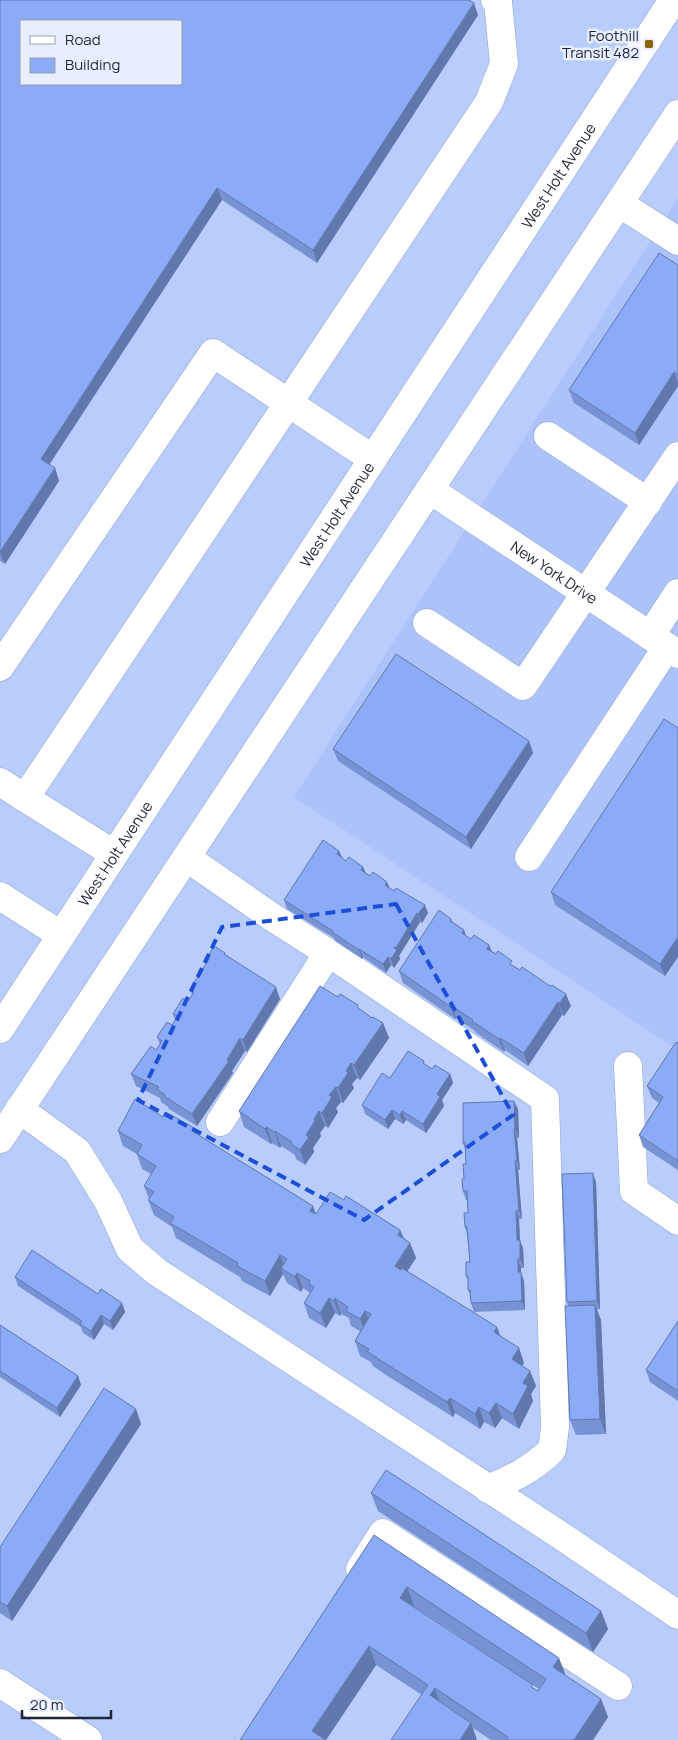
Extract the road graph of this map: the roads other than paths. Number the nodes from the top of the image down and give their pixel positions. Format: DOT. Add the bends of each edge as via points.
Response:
graph roads {
  1 [pos="495,0"];
  2 [pos="673,0"];
  3 [pos="678,114"];
  4 [pos="620,204"];
  5 [pos="678,241"];
  6 [pos="290,402"];
  7 [pos="548,436"];
  8 [pos="678,456"];
  9 [pos="373,459"];
  10 [pos="430,490"];
  11 [pos="648,502"];
  12 [pos="678,593"];
  13 [pos="586,594"];
  14 [pos="427,623"];
  15 [pos="665,646"];
  16 [pos="0,666"];
  17 [pos="0,782"];
  18 [pos="25,798"];
  19 [pos="114,854"];
  20 [pos="529,857"];
  21 [pos="187,858"];
  22 [pos="0,896"];
  23 [pos="61,935"];
  24 [pos="328,953"];
  25 [pos="0,1028"];
  26 [pos="628,1066"];
  27 [pos="19,1110"];
  28 [pos="220,1122"];
  29 [pos="0,1139"];
  30 [pos="678,1221"];
  31 [pos="488,1488"];
  32 [pos="345,1591"];
  33 [pos="678,1615"];
  34 [pos="0,1683"];
  35 [pos="618,1686"];
  36 [pos="88,1740"];
  1 -- 6 [label="main road" via="498,2 504,64 489,102"];
  2 -- 9 [label="main road, West Holt Avenue"];
  3 -- 4 [label="main road"];
  4 -- 5 [label="main road"];
  4 -- 10 [label="main road"];
  6 -- 9 [label="main road"];
  6 -- 16 [label="main road" via="213,353"];
  6 -- 18 [label="main road"];
  7 -- 11 [label="main road"];
  8 -- 11 [label="main road"];
  9 -- 19 [label="main road, West Holt Avenue"];
  10 -- 13 [label="main road, New York Drive"];
  10 -- 21 [label="main road"];
  11 -- 13 [label="main road"];
  12 -- 15 [label="main road"];
  13 -- 14 [label="main road" via="523,686"];
  13 -- 15 [label="main road, New York Drive"];
  15 -- 20 [label="main road"];
  17 -- 18 [label="main road"];
  18 -- 19 [label="main road"];
  19 -- 23 [label="main road, West Holt Avenue"];
  21 -- 24 [label="main road"];
  21 -- 27 [label="main road"];
  22 -- 23 [label="main road"];
  23 -- 25 [label="main road, West Holt Avenue"];
  24 -- 28 [label="main road"];
  24 -- 31 [label="main road" via="546,1099 552,1450 536,1465"];
  26 -- 30 [label="main road" via="634,1191"];
  27 -- 29 [label="main road"];
  27 -- 31 [label="main road" via="78,1151 108,1201 130,1249 157,1272"];
  31 -- 33 [label="main road"];
  32 -- 35 [label="main road" via="383,1533"];
  34 -- 36 [label="main road"];
}
